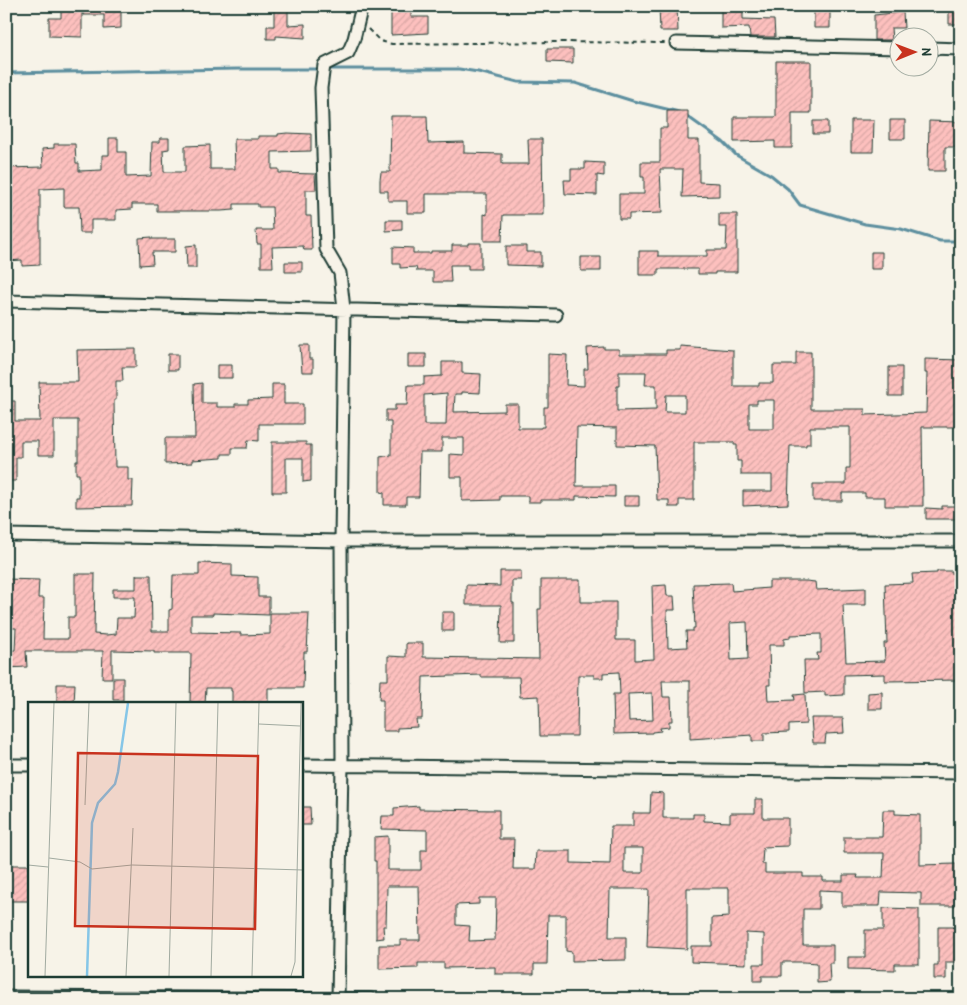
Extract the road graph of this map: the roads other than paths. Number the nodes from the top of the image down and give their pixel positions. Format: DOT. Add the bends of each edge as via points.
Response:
graph roads {
  1 [pos="362,6"];
  2 [pos="676,43"];
  3 [pos="890,48"];
  4 [pos="940,48"];
  5 [pos="961,49"];
  6 [pos="6,301"];
  7 [pos="344,309"];
  8 [pos="556,315"];
  9 [pos="6,535"];
  10 [pos="341,541"];
  11 [pos="961,541"];
  12 [pos="342,764"];
  13 [pos="6,765"];
  14 [pos="28,765"];
  15 [pos="302,765"];
  16 [pos="961,773"];
  17 [pos="6,997"];
  18 [pos="338,999"];
  19 [pos="371,999"];
  1 -- 7 [label="street" via="348,53 324,65 321,88 326,249 340,273"];
  2 -- 3 [label="street"];
  4 -- 5 [label="street"];
  6 -- 7 [label="street"];
  7 -- 8 [label="street"];
  7 -- 10 [label="street"];
  9 -- 10 [label="street"];
  10 -- 11 [label="street"];
  10 -- 12 [label="street"];
  12 -- 15 [label="street"];
  12 -- 16 [label="street"];
  12 -- 18 [label="street"];
  13 -- 14 [label="street"];
  17 -- 18 [label="street"];
  18 -- 19 [label="street"];
}
